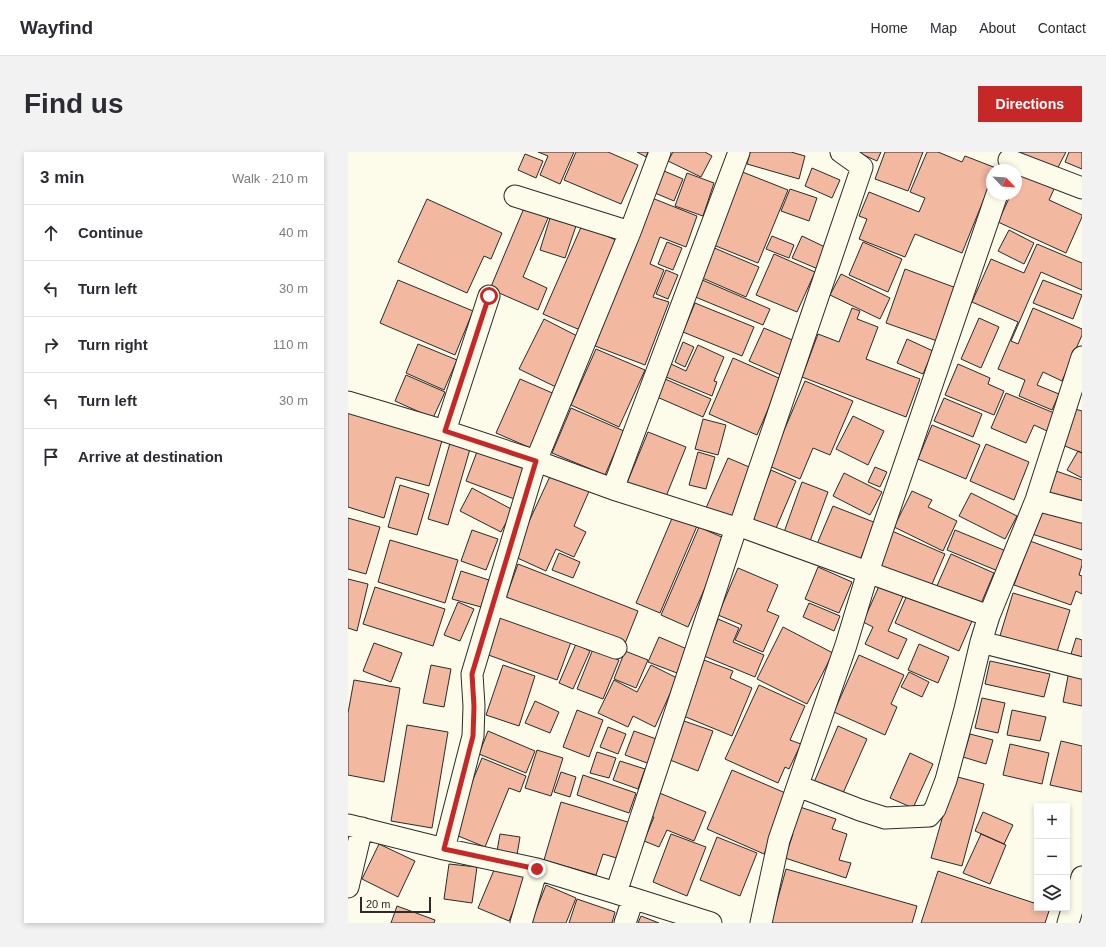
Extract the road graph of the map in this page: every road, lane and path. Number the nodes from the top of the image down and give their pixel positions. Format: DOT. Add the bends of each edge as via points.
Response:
graph roads {
  1 [pos="660,152"];
  2 [pos="738,152"];
  3 [pos="840,152"];
  4 [pos="1009,161"];
  5 [pos="1082,188"];
  6 [pos="515,196"];
  7 [pos="995,200"];
  8 [pos="630,232"];
  9 [pos="489,296"];
  10 [pos="1082,357"];
  11 [pos="348,402"];
  12 [pos="445,431"];
  13 [pos="536,461"];
  14 [pos="613,489"];
  15 [pos="1036,500"];
  16 [pos="1082,512"];
  17 [pos="738,527"];
  18 [pos="868,572"];
  19 [pos="493,604"];
  20 [pos="989,616"];
  21 [pos="981,642"];
  22 [pos="616,648"];
  23 [pos="1082,668"];
  24 [pos="798,786"];
  25 [pos="355,826"];
  26 [pos="444,849"];
  27 [pos="537,869"];
  28 [pos="1082,877"];
  29 [pos="348,887"];
  30 [pos="625,896"];
  31 [pos="521,923"];
  32 [pos="625,923"];
  33 [pos="711,923"];
  34 [pos="761,923"];
  35 [pos="1068,923"];
  1 -- 8 [label="street"];
  2 -- 14 [label="street"];
  3 -- 17 [label="street" via="862,167"];
  4 -- 5 [label="street"];
  6 -- 8 [label="street"];
  7 -- 18 [label="street"];
  8 -- 13 [label="street"];
  9 -- 12 [label="street"];
  10 -- 15 [label="street"];
  11 -- 12 [label="street"];
  12 -- 13 [label="street"];
  13 -- 14 [label="street"];
  13 -- 19 [label="street"];
  14 -- 17 [label="street"];
  15 -- 16 [label="street"];
  15 -- 20 [label="street"];
  17 -- 18 [label="street"];
  17 -- 30 [label="street"];
  18 -- 20 [label="street"];
  18 -- 24 [label="street"];
  19 -- 22 [label="street"];
  19 -- 26 [label="street" via="472,674 473,736"];
  20 -- 21 [label="street"];
  21 -- 23 [label="street"];
  21 -- 24 [label="street" via="946,780 935,809 929,816 885,818"];
  24 -- 34 [label="street" via="778,840"];
  25 -- 26 [label="street"];
  25 -- 29 [label="street"];
  26 -- 27 [label="street"];
  27 -- 30 [label="street"];
  27 -- 31 [label="street"];
  28 -- 35 [label="street"];
  30 -- 32 [label="street"];
  30 -- 33 [label="street"];
}
